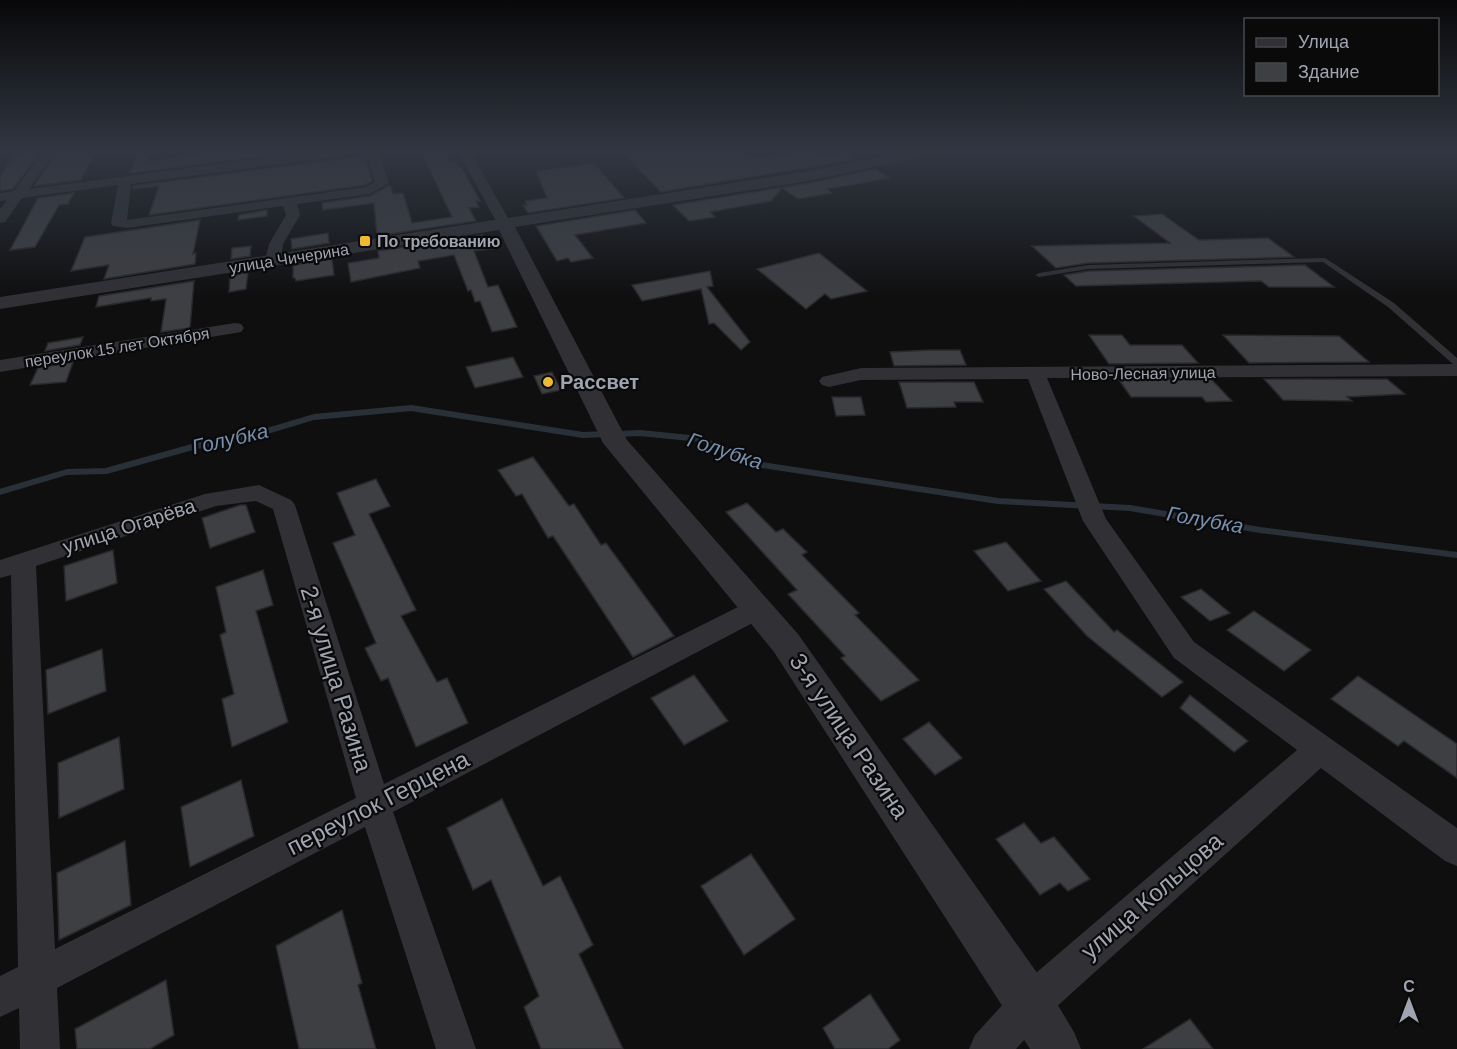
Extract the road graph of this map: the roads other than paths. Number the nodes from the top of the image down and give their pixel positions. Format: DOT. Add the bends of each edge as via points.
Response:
graph roads {
  1 [pos="15,200"];
  2 [pos="122,200"];
  3 [pos="301,200"];
  4 [pos="491,200"];
  5 [pos="645,200"];
  6 [pos="289,202"];
  7 [pos="0,219"];
  8 [pos="505,225"];
  9 [pos="273,261"];
  10 [pos="1039,275"];
  11 [pos="0,303"];
  12 [pos="235,328"];
  13 [pos="1457,363"];
  14 [pos="0,366"];
  15 [pos="1457,370"];
  16 [pos="1036,374"];
  17 [pos="829,381"];
  18 [pos="259,493"];
  19 [pos="12,565"];
  20 [pos="757,609"];
  21 [pos="1320,749"];
  22 [pos="374,805"];
  23 [pos="1457,849"];
  24 [pos="39,977"];
  25 [pos="0,997"];
  26 [pos="1030,1004"];
  27 [pos="40,1049"];
  28 [pos="456,1049"];
  29 [pos="989,1049"];
  30 [pos="1057,1049"];
  1 -- 7 [label="street"];
  2 -- 6 [label="street" via="118,223 127,224"];
  3 -- 6 [label="street"];
  4 -- 8 [label="street"];
  5 -- 8 [label="street, улица Чичерина"];
  6 -- 9 [label="street" via="293,215 276,244"];
  8 -- 9 [label="street, улица Чичерина"];
  8 -- 20 [label="street, 3-я улица Разина" via="610,432"];
  9 -- 11 [label="street, улица Чичерина"];
  10 -- 13 [label="lane" via="1088,267 1325,260 1391,305"];
  12 -- 14 [label="street, переулок 15 лет Октября"];
  15 -- 16 [label="street, Ново-Лесная улица"];
  16 -- 17 [label="street, Ново-Лесная улица" via="861,374"];
  16 -- 21 [label="street" via="1095,521 1185,650"];
  18 -- 19 [label="street, улица Огарёва" via="213,498"];
  18 -- 22 [label="street, 2-я улица Разина" via="284,505"];
  19 -- 24 [label="street"];
  20 -- 22 [label="street, переулок Герцена"];
  20 -- 26 [label="street, 3-я улица Разина" via="786,643"];
  21 -- 23 [label="street"];
  21 -- 26 [label="street, улица Кольцова"];
  22 -- 24 [label="street, переулок Герцена"];
  22 -- 28 [label="street, 2-я улица Разина"];
  24 -- 25 [label="street, переулок Герцена"];
  24 -- 27 [label="street"];
  26 -- 29 [label="street, улица Кольцова"];
  26 -- 30 [label="street, 3-я улица Разина"];
}
